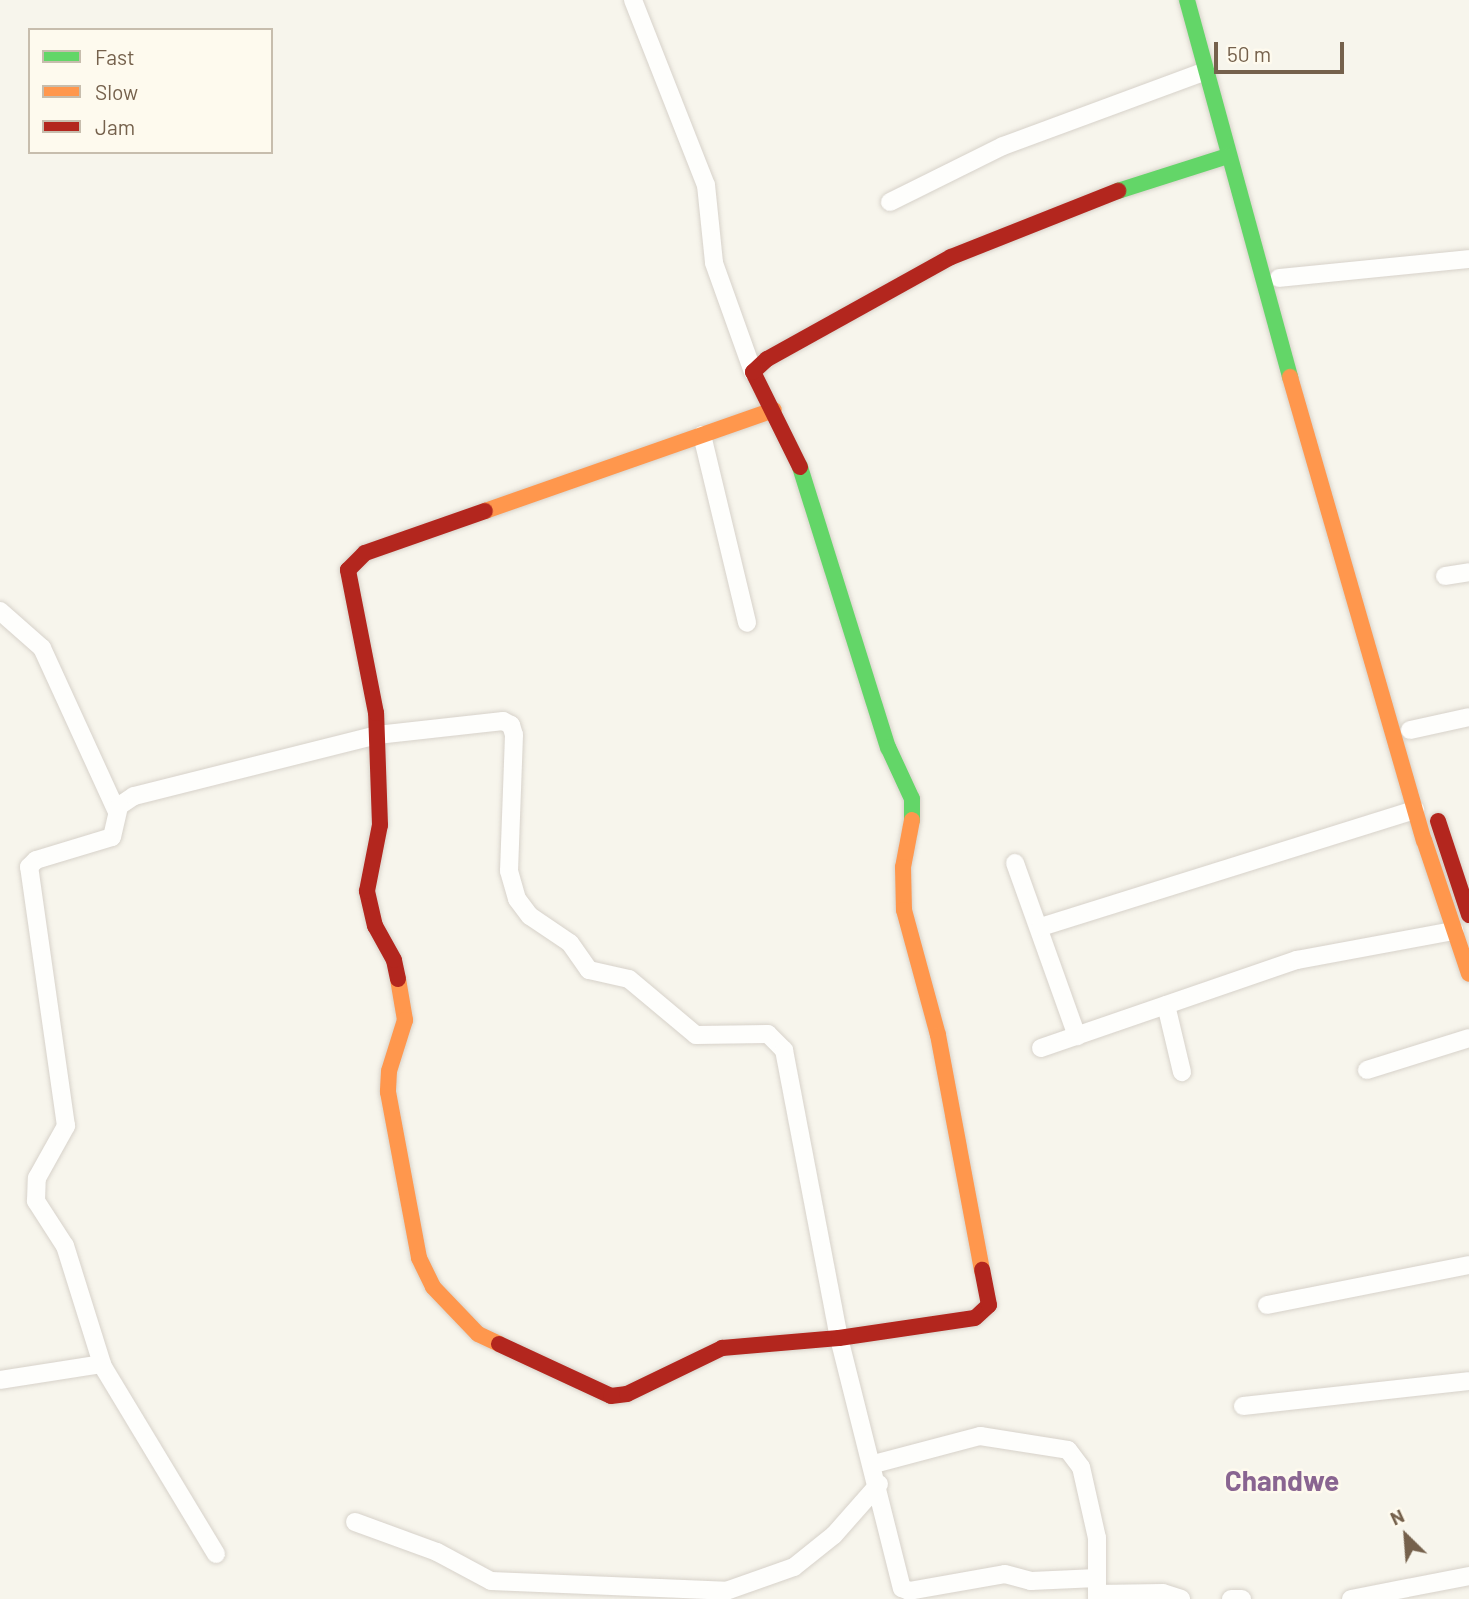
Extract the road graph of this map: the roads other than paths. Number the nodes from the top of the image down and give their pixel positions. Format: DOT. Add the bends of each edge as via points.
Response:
graph roads {
  1 [pos="633,0"];
  2 [pos="1186,0"];
  3 [pos="1207,6"];
  4 [pos="1192,18"];
  5 [pos="1206,71"];
  6 [pos="1232,97"];
  7 [pos="1228,156"];
  8 [pos="890,202"];
  9 [pos="1469,259"];
  10 [pos="1279,278"];
  11 [pos="753,372"];
  12 [pos="774,410"];
  13 [pos="702,435"];
  14 [pos="1469,572"];
  15 [pos="1445,576"];
  16 [pos="0,611"];
  17 [pos="747,623"];
  18 [pos="1469,717"];
  19 [pos="1410,730"];
  20 [pos="377,735"];
  21 [pos="1415,810"];
  22 [pos="117,812"];
  23 [pos="1016,863"];
  24 [pos="1469,915"];
  25 [pos="1041,927"];
  26 [pos="1454,932"];
  27 [pos="1469,974"];
  28 [pos="1166,1006"];
  29 [pos="1077,1036"];
  30 [pos="1469,1038"];
  31 [pos="1041,1048"];
  32 [pos="1367,1070"];
  33 [pos="1182,1072"];
  34 [pos="1469,1265"];
  35 [pos="1267,1305"];
  36 [pos="839,1338"];
  37 [pos="102,1364"];
  38 [pos="0,1380"];
  39 [pos="1469,1381"];
  40 [pos="1242,1406"];
  41 [pos="874,1464"];
  42 [pos="879,1484"];
  43 [pos="355,1522"];
  44 [pos="216,1554"];
  45 [pos="1469,1576"];
  46 [pos="1097,1590"];
  47 [pos="1181,1599"];
  48 [pos="1231,1599"];
  49 [pos="1242,1599"];
  50 [pos="1350,1599"];
  1 -- 11 [label="street" via="706,185 714,263"];
  2 -- 4 [label="street"];
  3 -- 4 [label="street"];
  4 -- 5 [label="street"];
  5 -- 7 [label="street"];
  5 -- 8 [label="street" via="1003,146"];
  6 -- 10 [label="street"];
  7 -- 11 [label="street" via="1125,188 974,247 862,305 767,359"];
  7 -- 21 [label="street"];
  9 -- 10 [label="street"];
  10 -- 19 [label="street"];
  11 -- 12 [label="street"];
  12 -- 13 [label="street"];
  12 -- 36 [label="street" via="813,497 888,747 912,799 914,812 903,867 904,910 938,1035 989,1302 986,1312 975,1318"];
  13 -- 17 [label="street"];
  13 -- 20 [label="street" via="491,507 351,562 349,577"];
  14 -- 15 [label="street"];
  16 -- 22 [label="street" via="42,648"];
  18 -- 19 [label="street"];
  19 -- 24 [label="street"];
  20 -- 22 [label="street" via="134,796"];
  20 -- 36 [label="street" via="509,724 514,735 509,871 517,899 530,916 570,943 589,970 629,979 696,1035 757,1032 778,1040 784,1050"];
  20 -- 36 [label="street" via="380,825 367,891 375,926 394,960 404,1004 405,1020 389,1071 388,1092 419,1258 433,1287 478,1334 611,1396 627,1394 722,1348"];
  21 -- 25 [label="street"];
  21 -- 26 [label="street"];
  22 -- 37 [label="street" via="113,837 36,860 29,873 65,1123 37,1178 35,1198 43,1219 65,1246"];
  23 -- 25 [label="street"];
  25 -- 29 [label="street"];
  26 -- 27 [label="street"];
  26 -- 28 [label="street" via="1297,960"];
  28 -- 29 [label="street"];
  28 -- 33 [label="street"];
  29 -- 31 [label="street"];
  30 -- 32 [label="street"];
  34 -- 35 [label="street"];
  36 -- 41 [label="street"];
  37 -- 38 [label="street"];
  37 -- 44 [label="street"];
  39 -- 40 [label="street"];
  41 -- 42 [label="street"];
  41 -- 46 [label="street" via="980,1436 1068,1450 1081,1467 1098,1544"];
  42 -- 43 [label="street" via="834,1535 805,1559 761,1581 726,1591 491,1581 437,1552"];
  42 -- 46 [label="street" via="899,1582 905,1590 1005,1574"];
  45 -- 50 [label="street"];
  46 -- 47 [label="street" via="1163,1593"];
  48 -- 49 [label="street"];
}
